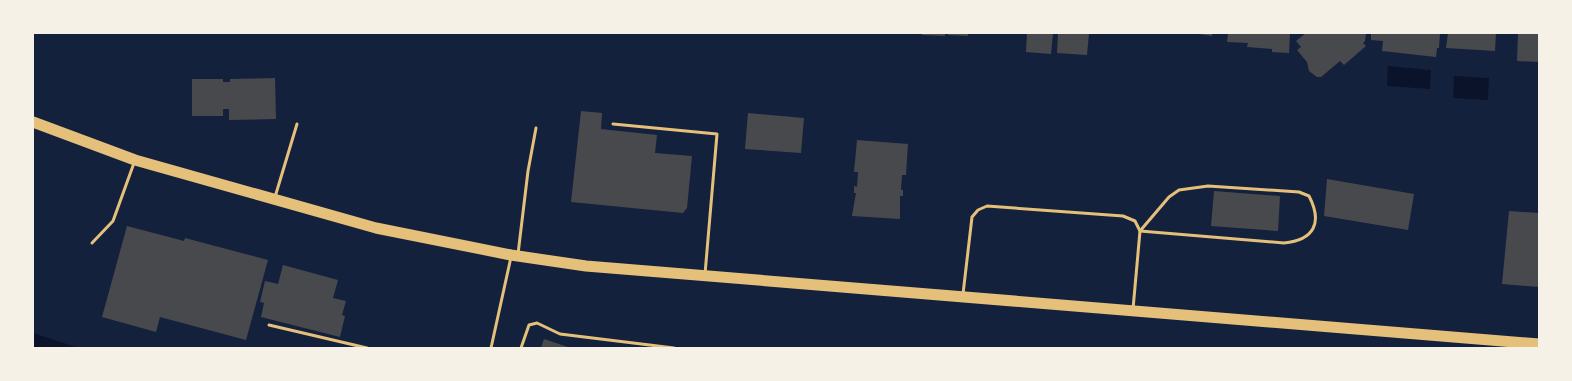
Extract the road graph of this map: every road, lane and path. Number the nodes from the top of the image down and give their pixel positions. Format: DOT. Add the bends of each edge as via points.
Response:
graph roads {
  1 [pos="33,122"];
  2 [pos="297,124"];
  3 [pos="613,124"];
  4 [pos="536,128"];
  5 [pos="135,160"];
  6 [pos="274,200"];
  7 [pos="1140,231"];
  8 [pos="92,243"];
  9 [pos="514,256"];
  10 [pos="705,276"];
  11 [pos="962,298"];
  12 [pos="1133,311"];
  13 [pos="269,325"];
  14 [pos="1539,344"];
  15 [pos="366,348"];
  16 [pos="491,348"];
  17 [pos="521,348"];
  18 [pos="674,348"];
  1 -- 5 [label="highway"];
  2 -- 6 [label="lane"];
  3 -- 10 [label="lane" via="717,134"];
  4 -- 9 [label="lane"];
  5 -- 6 [label="highway"];
  5 -- 8 [label="lane" via="113,221"];
  6 -- 9 [label="highway" via="376,228"];
  7 -- 7 [label="lane" via="1298,242 1309,236 1314,226 1315,215 1309,196 1299,192 1191,187 1169,197"];
  7 -- 11 [label="lane" via="1135,222 1123,216 987,206 978,210 972,217"];
  7 -- 12 [label="lane"];
  9 -- 10 [label="highway" via="586,266"];
  9 -- 16 [label="lane"];
  10 -- 11 [label="highway"];
  11 -- 12 [label="highway"];
  12 -- 14 [label="highway"];
  13 -- 15 [label="lane"];
  17 -- 18 [label="lane" via="530,325 537,323 560,334"];
}
